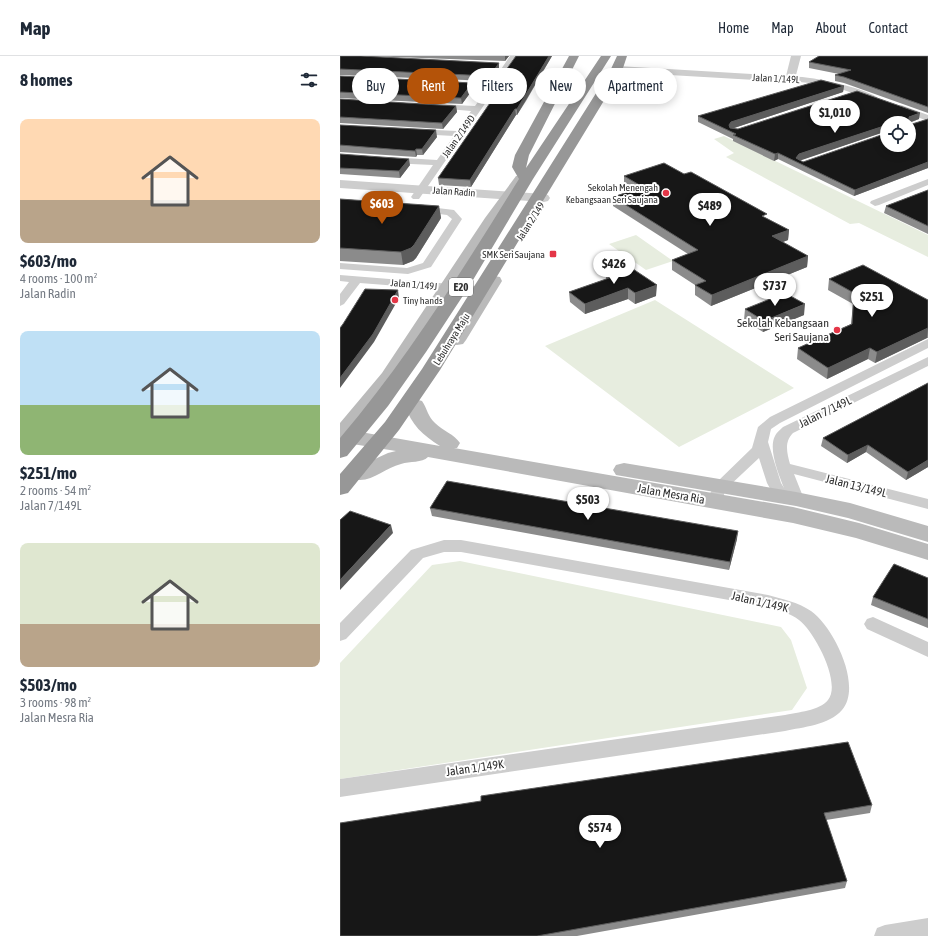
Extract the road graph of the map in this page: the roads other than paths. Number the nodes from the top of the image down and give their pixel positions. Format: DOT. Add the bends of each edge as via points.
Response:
graph roads {
  1 [pos="514,56"];
  2 [pos="574,56"];
  3 [pos="796,56"];
  4 [pos="618,61"];
  5 [pos="502,68"];
  6 [pos="790,79"];
  7 [pos="856,92"];
  8 [pos="842,96"];
  9 [pos="480,104"];
  10 [pos="424,106"];
  11 [pos="477,109"];
  12 [pos="928,120"];
  13 [pos="916,125"];
  14 [pos="412,131"];
  15 [pos="459,134"];
  16 [pos="378,159"];
  17 [pos="439,163"];
  18 [pos="526,180"];
  19 [pos="928,182"];
  20 [pos="340,184"];
  21 [pos="340,192"];
  22 [pos="418,193"];
  23 [pos="507,199"];
  24 [pos="542,202"];
  25 [pos="875,203"];
  26 [pos="409,208"];
  27 [pos="340,266"];
  28 [pos="340,278"];
  29 [pos="357,279"];
  30 [pos="449,287"];
  31 [pos="488,290"];
  32 [pos="340,302"];
  33 [pos="928,343"];
  34 [pos="928,361"];
  35 [pos="415,405"];
  36 [pos="343,436"];
  37 [pos="391,438"];
  38 [pos="761,442"];
  39 [pos="446,448"];
  40 [pos="784,467"];
  41 [pos="361,474"];
  42 [pos="340,488"];
  43 [pos="718,494"];
  44 [pos="340,496"];
  45 [pos="789,498"];
  46 [pos="928,504"];
  47 [pos="928,534"];
  48 [pos="928,552"];
  49 [pos="874,624"];
  50 [pos="340,634"];
  51 [pos="928,650"];
  52 [pos="340,788"];
  53 [pos="920,930"];
  54 [pos="885,936"];
  1 -- 5 [label="street, Jalan 2/149D"];
  2 -- 18 [label="highway" via="522,155 519,167"];
  3 -- 6 [label="street"];
  4 -- 6 [label="street, Jalan 1/149L"];
  4 -- 18 [label="highway, Lebuhraya Maju / E20"];
  4 -- 23 [label="main road" via="598,72 567,110"];
  4 -- 24 [label="main road, Jalan 2/149" via="590,121"];
  4 -- 42 [label="highway, Lebuhraya Maju / E20" via="431,370 392,426"];
  6 -- 7 [label="street, Jalan 1/149L" via="822,82"];
  7 -- 8 [label="street"];
  7 -- 12 [label="street, Jalan 1/149L"];
  9 -- 11 [label="street, Jalan 2/149D"];
  10 -- 11 [label="street"];
  11 -- 15 [label="street, Jalan 2/149D"];
  12 -- 13 [label="street"];
  14 -- 15 [label="street"];
  15 -- 17 [label="street, Jalan 2/149D"];
  16 -- 17 [label="street"];
  17 -- 22 [label="street, Jalan 2/149D"];
  18 -- 36 [label="highway, Lebuhraya Maju / E20" via="462,285 417,352 381,402"];
  19 -- 25 [label="street"];
  20 -- 22 [label="street, Jalan Radin"];
  21 -- 22 [label="street, Jalan Radin"];
  22 -- 23 [label="street, Jalan Radin"];
  23 -- 24 [label="street, Jalan Radin"];
  23 -- 30 [label="main road"];
  24 -- 31 [label="main road, Jalan 2/149"];
  26 -- 27 [label="street" via="450,212 457,218 427,265 408,271"];
  28 -- 29 [label="street, Jalan 1/149J"];
  29 -- 30 [label="street, Jalan 1/149J"];
  29 -- 32 [label="street"];
  30 -- 31 [label="street, Jalan 1/149J"];
  30 -- 36 [label="main road" via="389,377"];
  31 -- 35 [label="main road, Jalan 2/149"];
  33 -- 38 [label="street" via="775,420 765,427"];
  34 -- 40 [label="street, Jalan 7/149L" via="788,430 780,444"];
  35 -- 37 [label="main road, Jalan 2/149"];
  35 -- 39 [label="main road" via="417,416 423,425"];
  36 -- 37 [label="main road, Jalan Mesra Ria"];
  37 -- 39 [label="main road, Jalan Mesra Ria"];
  37 -- 41 [label="main road, Jalan 2/149"];
  38 -- 43 [label="street" via="755,455"];
  38 -- 45 [label="street" via="774,483"];
  39 -- 41 [label="main road" via="396,458"];
  39 -- 43 [label="main road, Jalan Mesra Ria"];
  40 -- 45 [label="street, Jalan 7/149L"];
  40 -- 46 [label="street, Jalan 13/149L"];
  41 -- 44 [label="main road, Jalan 2/149"];
  43 -- 45 [label="main road, Jalan Mesra Ria"];
  43 -- 48 [label="main road, Jalan Mesra Ria" via="860,531"];
  45 -- 47 [label="main road, Jalan Mesra Ria" via="850,511"];
  49 -- 51 [label="street"];
  50 -- 52 [label="street, Jalan 1/149K" via="417,554 448,545 460,546 768,601 788,607 806,616 818,628 828,644 837,668 841,692 836,704 823,713 785,723"];
  53 -- 54 [label="street"];
}
